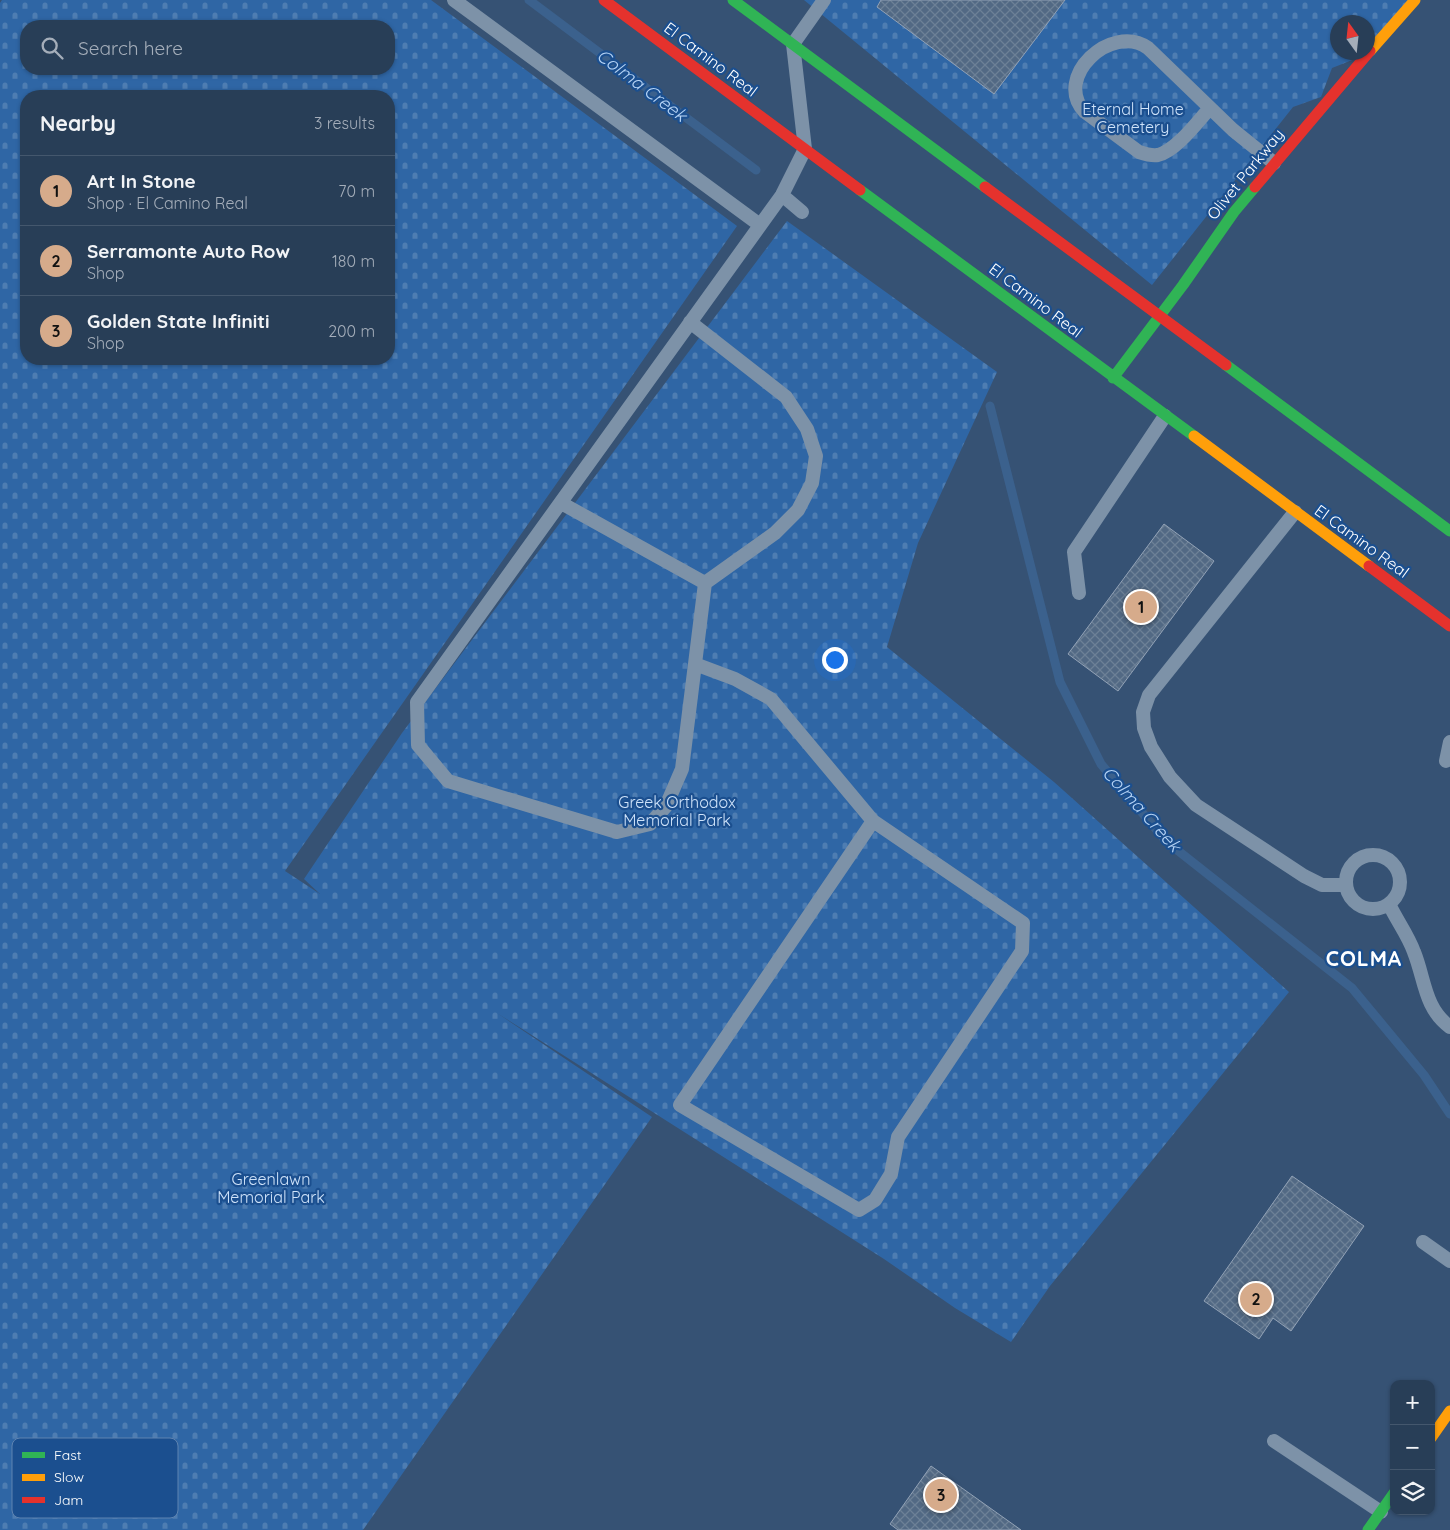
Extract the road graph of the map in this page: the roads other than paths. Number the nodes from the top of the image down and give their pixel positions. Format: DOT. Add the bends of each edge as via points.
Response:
graph roads {
  1 [pos="454,0"];
  2 [pos="604,0"];
  3 [pos="733,0"];
  4 [pos="824,0"];
  5 [pos="1415,0"];
  6 [pos="793,44"];
  7 [pos="1210,108"];
  8 [pos="805,149"];
  9 [pos="1274,163"];
  10 [pos="782,195"];
  11 [pos="802,212"];
  12 [pos="760,225"];
  13 [pos="1159,316"];
  14 [pos="690,322"];
  15 [pos="1113,378"];
  16 [pos="1165,416"];
  17 [pos="561,503"];
  18 [pos="1295,512"];
  19 [pos="1450,531"];
  20 [pos="705,583"];
  21 [pos="1079,593"];
  22 [pos="1450,626"];
  23 [pos="695,664"];
  24 [pos="1450,742"];
  25 [pos="1450,758"];
  26 [pos="873,821"];
  27 [pos="1345,885"];
  28 [pos="1389,904"];
  29 [pos="1450,1028"];
  30 [pos="1423,1242"];
  31 [pos="1450,1261"];
  32 [pos="1450,1411"];
  33 [pos="1435,1432"];
  34 [pos="1274,1441"];
  35 [pos="1390,1499"];
  36 [pos="1381,1512"];
  37 [pos="1368,1530"];
  1 -- 12 [label="lane"];
  2 -- 8 [label="main road, El Camino Real"];
  3 -- 6 [label="main road"];
  4 -- 6 [label="lane"];
  5 -- 9 [label="main road, Olivet Parkway"];
  6 -- 8 [label="lane"];
  6 -- 13 [label="main road"];
  7 -- 7 [label="lane" via="1139,42 1117,41 1105,46 1086,63 1075,84 1074,96 1085,112 1139,152 1149,155 1159,155 1168,150"];
  7 -- 9 [label="lane"];
  8 -- 10 [label="lane"];
  8 -- 15 [label="main road, El Camino Real"];
  9 -- 13 [label="main road, Olivet Parkway" via="1228,219"];
  10 -- 11 [label="lane"];
  10 -- 12 [label="lane"];
  12 -- 14 [label="lane"];
  13 -- 15 [label="main road, Olivet Parkway"];
  13 -- 19 [label="main road"];
  14 -- 17 [label="lane"];
  14 -- 20 [label="lane" via="786,398 807,429 816,456 812,484 798,510 775,533"];
  15 -- 16 [label="main road, El Camino Real"];
  16 -- 18 [label="main road, El Camino Real"];
  16 -- 21 [label="lane" via="1074,552"];
  17 -- 20 [label="lane"];
  17 -- 23 [label="lane" via="417,702 418,745 448,781 617,832 650,824 666,806 682,769"];
  18 -- 22 [label="main road, El Camino Real"];
  18 -- 27 [label="lane" via="1149,695 1143,712 1144,728 1151,748 1170,777 1196,805 1304,876 1322,885"];
  20 -- 23 [label="lane"];
  23 -- 26 [label="lane" via="735,679 771,698"];
  24 -- 25 [label="lane" via="1446,761"];
  26 -- 26 [label="lane" via="1023,923 1022,950 898,1137 891,1174 875,1200 859,1210 680,1106"];
  27 -- 28 [label="lane" via="1349,896 1362,907 1379,909"];
  27 -- 28 [label="lane" via="1346,873 1352,863 1362,856 1384,856 1394,863 1400,879 1397,895"];
  28 -- 29 [label="lane" via="1415,953 1430,1003"];
  30 -- 31 [label="lane"];
  32 -- 33 [label="main road"];
  34 -- 36 [label="lane"];
  35 -- 36 [label="main road"];
  36 -- 37 [label="main road"];
}
